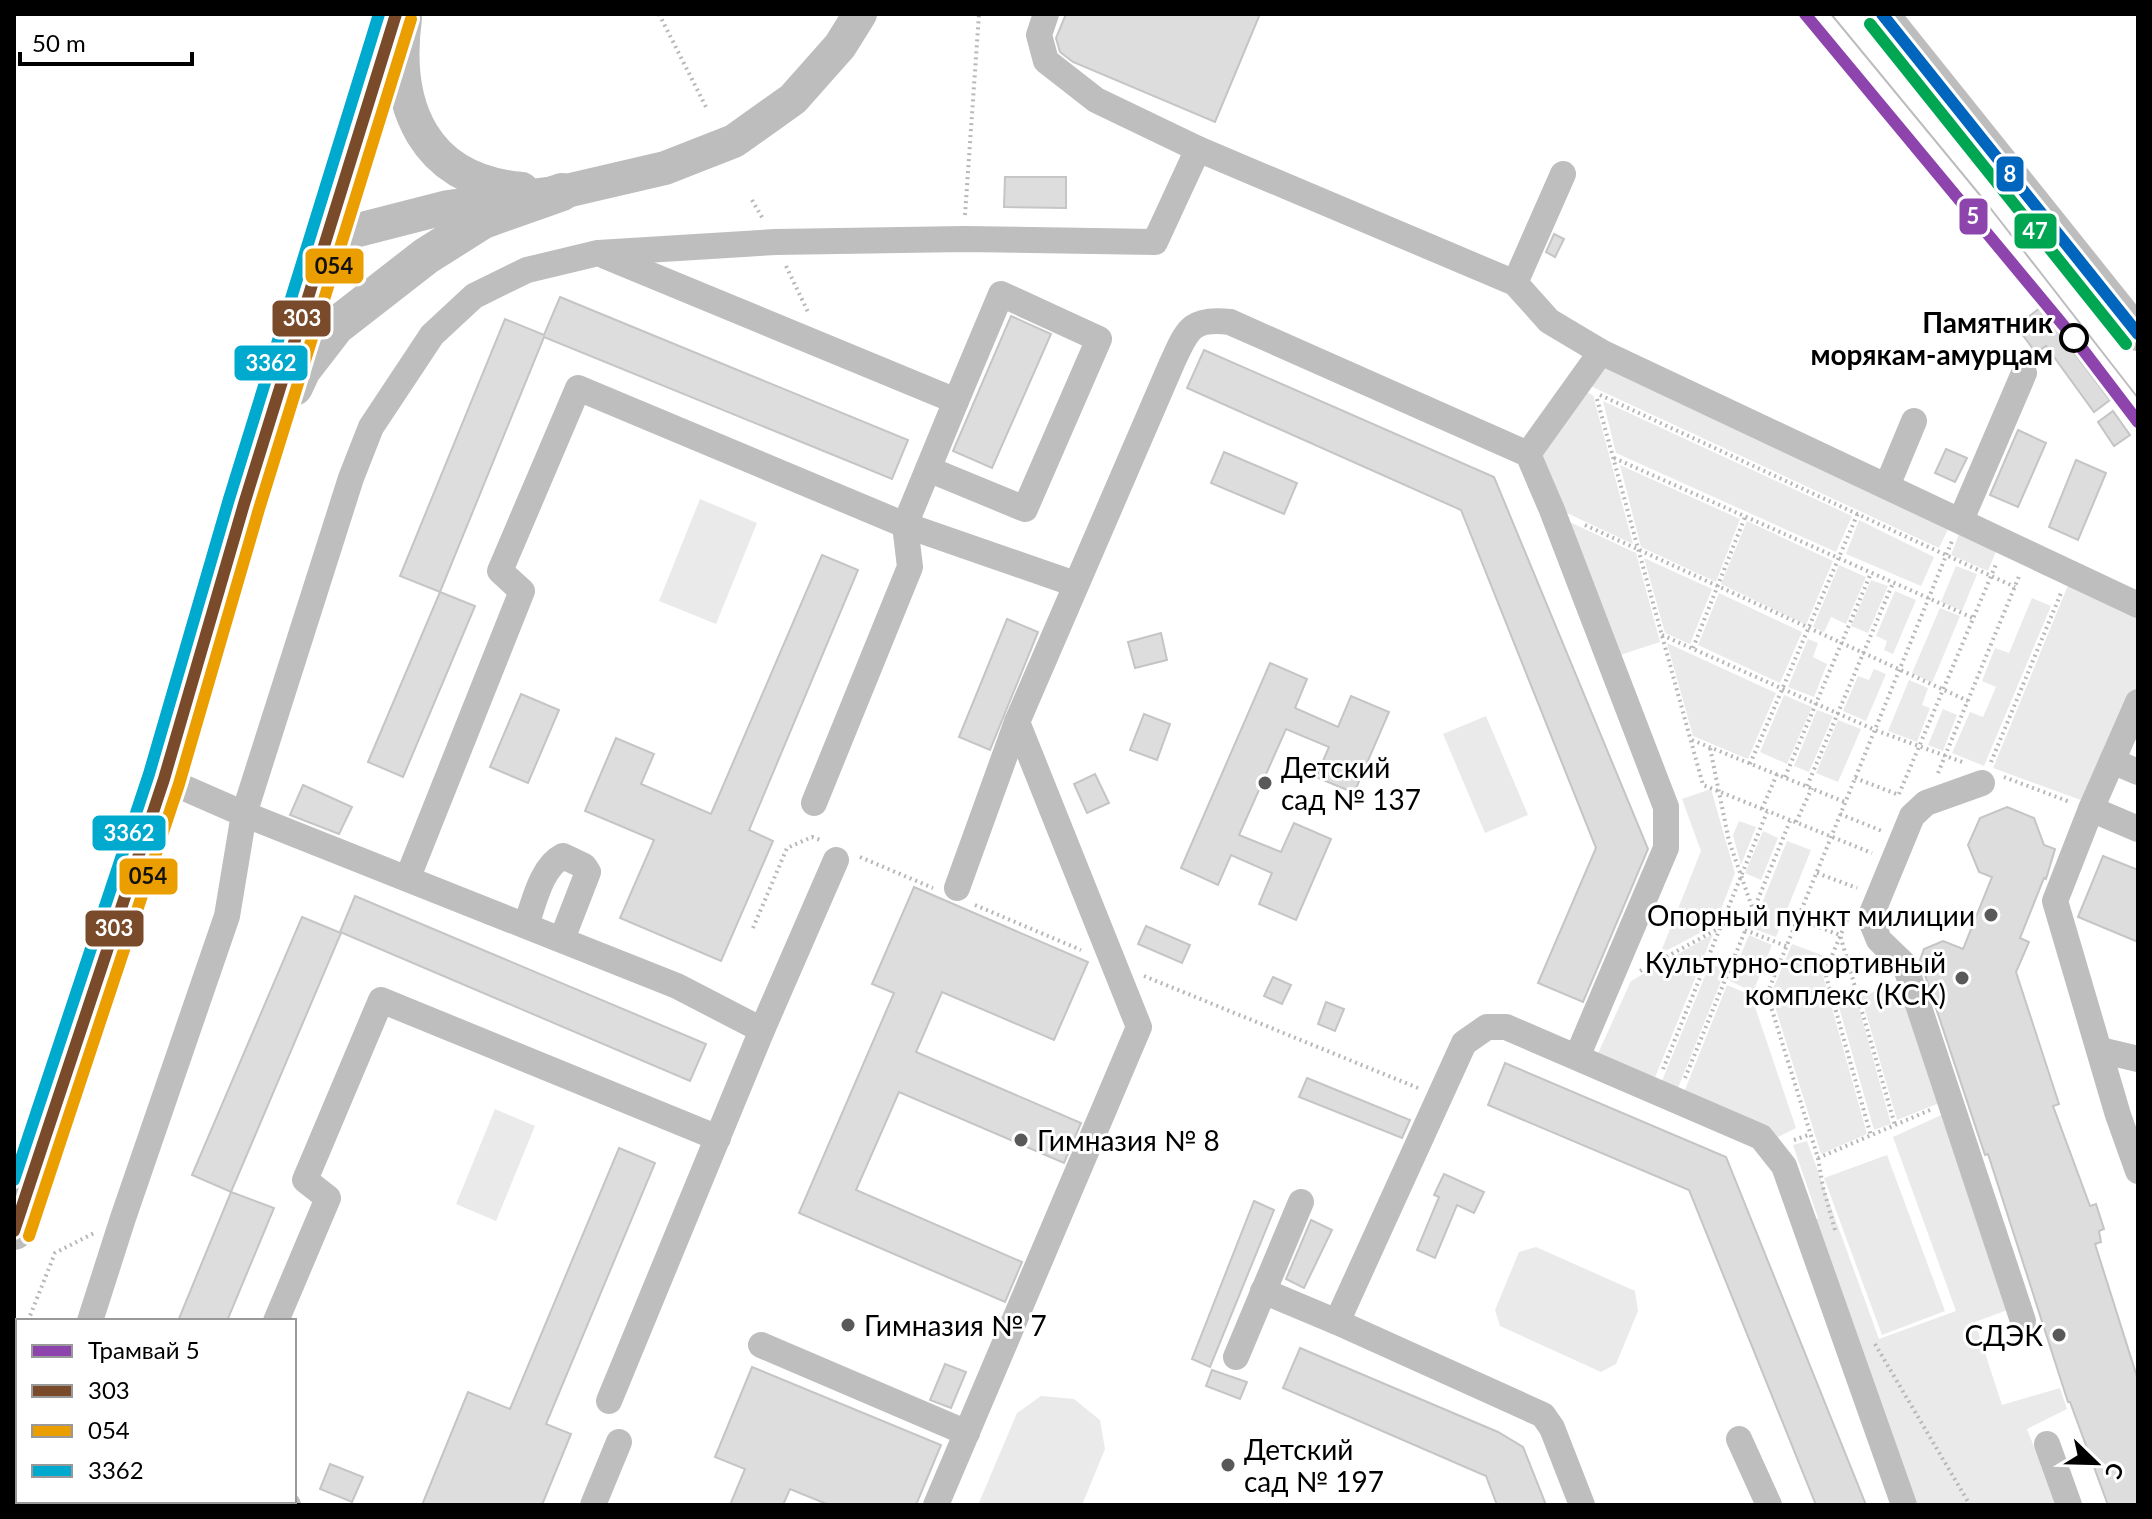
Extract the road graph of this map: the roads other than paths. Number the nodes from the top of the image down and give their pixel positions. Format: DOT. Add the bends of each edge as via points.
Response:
graph roads {
  1 [pos="396,14"];
  2 [pos="405,14"];
  3 [pos="860,14"];
  4 [pos="1046,14"];
  5 [pos="1882,14"];
  6 [pos="1198,149"];
  7 [pos="1563,174"];
  8 [pos="562,192"];
  9 [pos="327,238"];
  10 [pos="598,253"];
  11 [pos="1515,283"];
  12 [pos="2138,334"];
  13 [pos="1601,352"];
  14 [pos="2024,373"];
  15 [pos="956,401"];
  16 [pos="1914,421"];
  17 [pos="1528,454"];
  18 [pos="928,469"];
  19 [pos="1887,486"];
  20 [pos="244,504"];
  21 [pos="1961,520"];
  22 [pos="905,525"];
  23 [pos="1075,584"];
  24 [pos="2138,605"];
  25 [pos="2138,702"];
  26 [pos="1017,722"];
  27 [pos="2112,761"];
  28 [pos="2138,772"];
  29 [pos="164,779"];
  30 [pos="1982,783"];
  31 [pos="814,803"];
  32 [pos="2091,809"];
  33 [pos="244,814"];
  34 [pos="2138,829"];
  35 [pos="839,852"];
  36 [pos="408,877"];
  37 [pos="956,894"];
  38 [pos="526,925"];
  39 [pos="562,939"];
  40 [pos="762,1030"];
  41 [pos="2100,1050"];
  42 [pos="1577,1057"];
  43 [pos="2138,1059"];
  44 [pos="718,1138"];
  45 [pos="2138,1171"];
  46 [pos="1301,1202"];
  47 [pos="14,1231"];
  48 [pos="1263,1291"];
  49 [pos="91,1319"];
  50 [pos="277,1319"];
  51 [pos="2023,1321"];
  52 [pos="1337,1322"];
  53 [pos="761,1345"];
  54 [pos="1236,1357"];
  55 [pos="609,1401"];
  56 [pos="967,1433"];
  57 [pos="1739,1439"];
  58 [pos="619,1442"];
  59 [pos="2047,1444"];
  60 [pos="593,1505"];
  61 [pos="936,1505"];
  62 [pos="1582,1505"];
  63 [pos="1769,1505"];
  64 [pos="1904,1505"];
  65 [pos="2069,1505"];
  1 -- 9 [label="highway"];
  2 -- 8 [label="main road" via="400,52 404,91 416,126 439,156 468,176 503,187"];
  3 -- 8 [label="main road" via="840,46 793,99 734,141 665,168"];
  4 -- 6 [label="street" via="1039,35 1046,61 1096,100"];
  5 -- 12 [label="main road"];
  6 -- 10 [label="street" via="1155,242 775,242"];
  6 -- 11 [label="street"];
  7 -- 11 [label="street"];
  8 -- 9 [label="main road" via="448,207"];
  8 -- 20 [label="highway" via="483,220 426,256 336,326 302,370"];
  9 -- 20 [label="highway"];
  10 -- 15 [label="street"];
  10 -- 33 [label="street" via="527,270 474,296 432,335 371,427"];
  11 -- 13 [label="street" via="1549,321"];
  13 -- 17 [label="street"];
  13 -- 19 [label="street"];
  14 -- 21 [label="street"];
  15 -- 18 [label="street"];
  15 -- 18 [label="street" via="1001,294 1099,339 1025,509"];
  16 -- 19 [label="street"];
  17 -- 23 [label="street" via="1230,322 1210,319 1193,326 1181,344"];
  17 -- 42 [label="street" via="1666,807 1666,848"];
  18 -- 22 [label="street"];
  19 -- 21 [label="street"];
  20 -- 29 [label="highway"];
  21 -- 24 [label="street"];
  22 -- 23 [label="street"];
  22 -- 31 [label="street" via="910,567"];
  22 -- 36 [label="street" via="578,388 500,571 522,591"];
  23 -- 26 [label="street"];
  25 -- 27 [label="street"];
  26 -- 37 [label="street"];
  26 -- 56 [label="street" via="1139,1027"];
  27 -- 28 [label="street"];
  27 -- 32 [label="street"];
  29 -- 33 [label="street"];
  29 -- 47 [label="highway"];
  30 -- 51 [label="street" via="1926,803 1912,816 1870,918 1879,940 1905,965"];
  32 -- 34 [label="street"];
  32 -- 41 [label="street" via="2055,901"];
  33 -- 36 [label="street"];
  33 -- 49 [label="street" via="227,916"];
  35 -- 40 [label="street"];
  36 -- 38 [label="street"];
  38 -- 39 [label="street"];
  38 -- 39 [label="street" via="547,871 563,856 588,872"];
  39 -- 40 [label="street" via="677,986"];
  40 -- 44 [label="street"];
  41 -- 43 [label="street"];
  41 -- 45 [label="street"];
  42 -- 52 [label="street" via="1506,1027 1487,1027 1464,1043"];
  42 -- 64 [label="street" via="1761,1137 1784,1166"];
  44 -- 50 [label="street" via="381,1000 305,1180 328,1198"];
  44 -- 55 [label="street"];
  46 -- 48 [label="street"];
  48 -- 52 [label="street"];
  48 -- 54 [label="street"];
  52 -- 62 [label="street" via="1543,1415"];
  53 -- 56 [label="street"];
  56 -- 61 [label="street"];
  57 -- 63 [label="street"];
  58 -- 60 [label="street"];
  59 -- 65 [label="street"];
}
